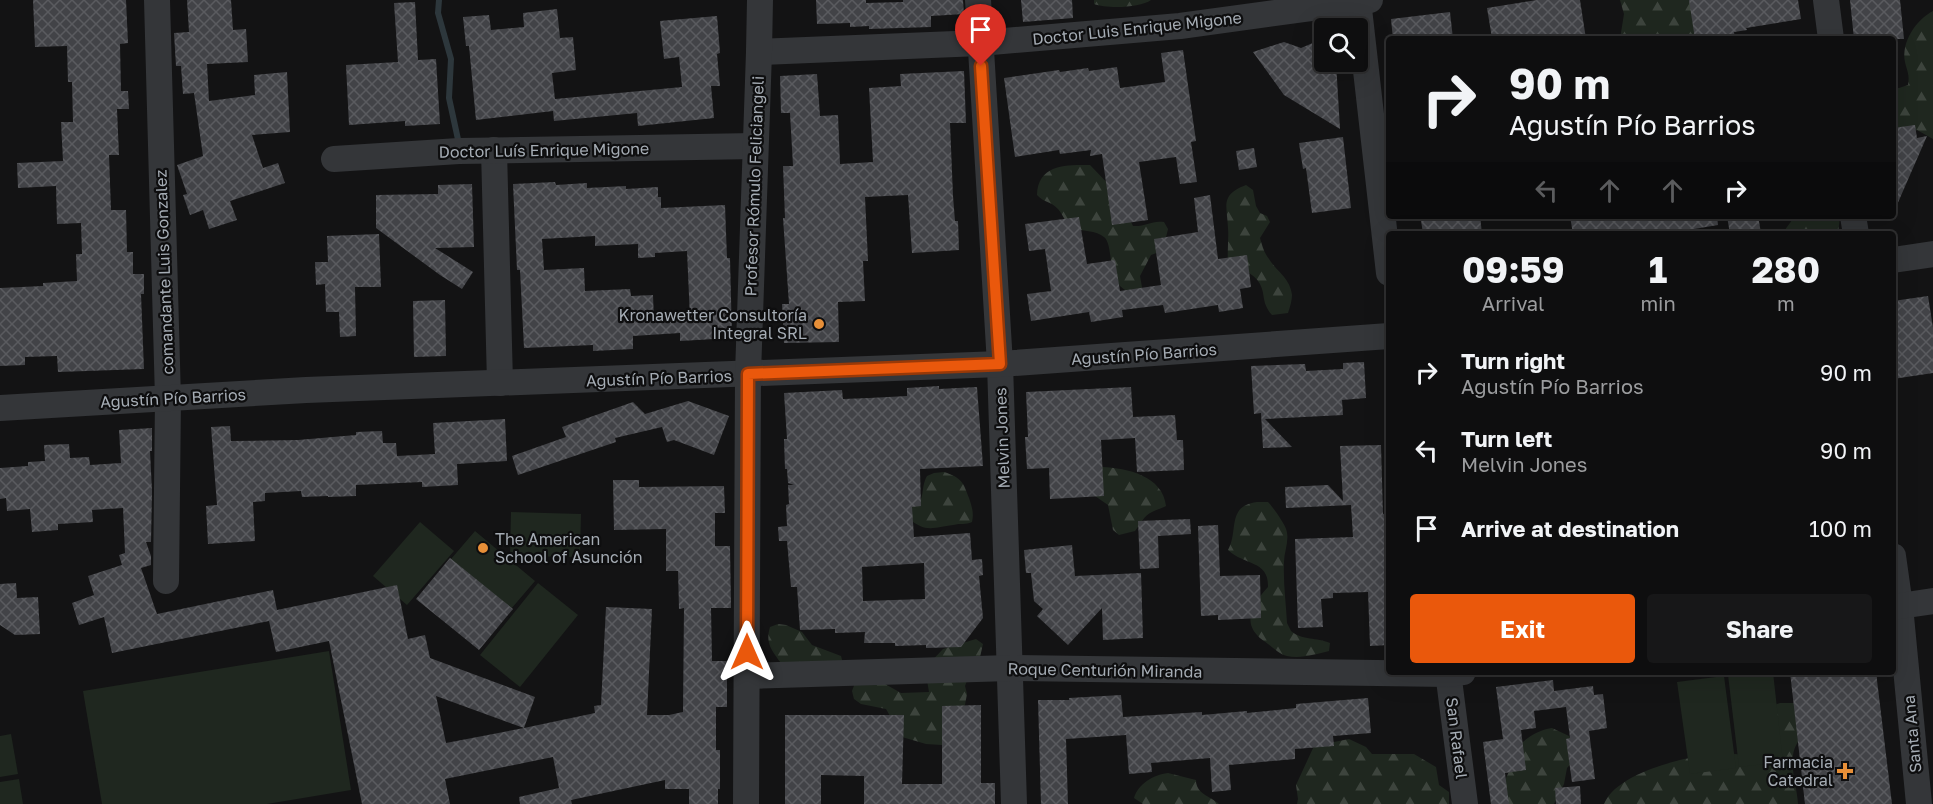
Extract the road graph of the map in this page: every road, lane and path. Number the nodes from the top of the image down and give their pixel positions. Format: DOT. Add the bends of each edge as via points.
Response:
graph roads {
  1 [pos="157,0"];
  2 [pos="760,0"];
  3 [pos="978,0"];
  4 [pos="1826,0"];
  5 [pos="1362,1"];
  6 [pos="1831,36"];
  7 [pos="980,44"];
  8 [pos="759,52"];
  9 [pos="755,146"];
  10 [pos="494,150"];
  11 [pos="334,159"];
  12 [pos="1386,243"];
  13 [pos="1933,254"];
  14 [pos="1896,260"];
  15 [pos="1386,336"];
  16 [pos="1000,364"];
  17 [pos="748,374"];
  18 [pos="500,383"];
  19 [pos="168,399"];
  20 [pos="0,408"];
  21 [pos="166,580"];
  22 [pos="1933,601"];
  23 [pos="1897,607"];
  24 [pos="1010,668"];
  25 [pos="1386,672"];
  26 [pos="1453,675"];
  27 [pos="747,676"];
  28 [pos="746,804"];
  29 [pos="1014,804"];
  30 [pos="1465,804"];
  31 [pos="1919,804"];
  1 -- 19 [label="street, comandante Luis Gonzalez"];
  2 -- 8 [label="street, Profesor Rómulo Feliciangeli"];
  3 -- 7 [label="street, Melvin Jones"];
  4 -- 6 [label="street"];
  5 -- 7 [label="street, Doctor Luis Enrique Migone" via="1180,26"];
  5 -- 12 [label="street"];
  7 -- 8 [label="street, Doctor Luis Enrique Migone"];
  7 -- 16 [label="street, Melvin Jones"];
  8 -- 9 [label="street, Profesor Rómulo Feliciangeli"];
  9 -- 10 [label="street, Doctor Luís Enrique Migone"];
  9 -- 17 [label="street, Profesor Rómulo Feliciangeli"];
  10 -- 11 [label="street, Doctor Luís Enrique Migone"];
  10 -- 18 [label="street"];
  13 -- 14 [label="street"];
  15 -- 16 [label="street, Agustín Pío Barrios"];
  16 -- 17 [label="street, Agustín Pío Barrios"];
  16 -- 24 [label="street, Melvin Jones"];
  17 -- 18 [label="street, Agustín Pío Barrios"];
  17 -- 27 [label="street, Profesor Rómulo Feliciangeli"];
  18 -- 19 [label="street, Agustín Pío Barrios"];
  19 -- 20 [label="street, Agustín Pío Barrios"];
  19 -- 21 [label="street, comandante Luis Gonzalez"];
  22 -- 23 [label="street"];
  23 -- 31 [label="street, Santa Ana"];
  24 -- 25 [label="street, Roque Centurión Miranda"];
  24 -- 27 [label="street, Roque Centurión Miranda"];
  24 -- 29 [label="street, Melvin Jones"];
  26 -- 30 [label="street, San Rafael"];
  27 -- 28 [label="street, Profesor Rómulo Feliciangeli"];
}
